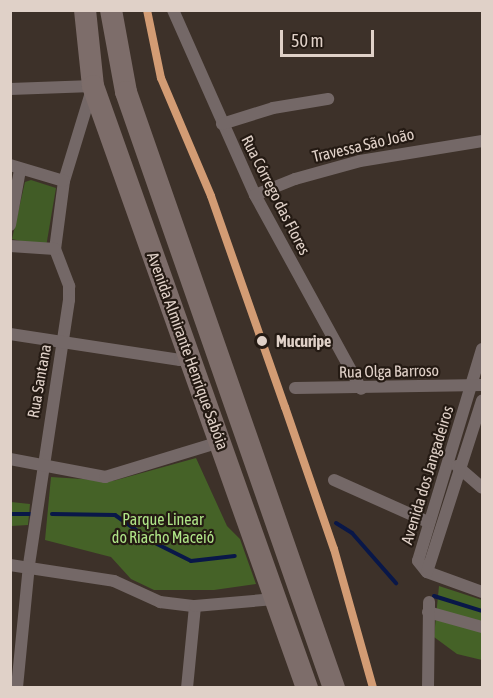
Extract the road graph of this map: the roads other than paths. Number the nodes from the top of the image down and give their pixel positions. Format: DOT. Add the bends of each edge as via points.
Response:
graph roads {
  1 [pos="85,10"];
  2 [pos="111,10"];
  3 [pos="173,10"];
  4 [pos="93,86"];
  5 [pos="10,89"];
  6 [pos="328,99"];
  7 [pos="222,124"];
  8 [pos="483,141"];
  9 [pos="15,167"];
  10 [pos="64,181"];
  11 [pos="255,195"];
  12 [pos="10,225"];
  13 [pos="10,246"];
  14 [pos="54,249"];
  15 [pos="10,334"];
  16 [pos="63,342"];
  17 [pos="482,350"];
  18 [pos="190,357"];
  19 [pos="477,386"];
  20 [pos="296,388"];
  21 [pos="361,389"];
  22 [pos="483,401"];
  23 [pos="220,442"];
  24 [pos="10,459"];
  25 [pos="449,460"];
  26 [pos="43,466"];
  27 [pos="462,469"];
  28 [pos="334,480"];
  29 [pos="483,488"];
  30 [pos="428,522"];
  31 [pos="10,565"];
  32 [pos="28,565"];
  33 [pos="432,578"];
  34 [pos="483,592"];
  35 [pos="275,599"];
  36 [pos="195,606"];
  37 [pos="483,627"];
  38 [pos="321,646"];
  39 [pos="295,654"];
  40 [pos="16,687"];
  41 [pos="187,687"];
  42 [pos="308,687"];
  43 [pos="334,687"];
  44 [pos="428,687"];
  1 -- 4 [label="highway, Avenida Almirante Henrique Sabóia"];
  2 -- 38 [label="highway, Avenida Almirante Henrique Sabóia" via="118,69"];
  3 -- 7 [label="street, Rua Córrego das Flores"];
  4 -- 5 [label="street"];
  4 -- 10 [label="street"];
  4 -- 18 [label="highway, Avenida Almirante Henrique Sabóia"];
  6 -- 7 [label="street" via="273,108"];
  7 -- 11 [label="street, Rua Córrego das Flores"];
  8 -- 11 [label="street, Travessa São João" via="360,161"];
  9 -- 10 [label="street"];
  9 -- 12 [label="street"];
  10 -- 14 [label="street"];
  11 -- 21 [label="street, Rua Córrego das Flores"];
  13 -- 14 [label="street"];
  14 -- 16 [label="street, Rua Santana" via="69,286"];
  15 -- 16 [label="street"];
  16 -- 18 [label="street" via="180,360"];
  16 -- 26 [label="street, Rua Santana"];
  17 -- 19 [label="street, Avenida dos Jangadeiros"];
  18 -- 23 [label="highway, Avenida Almirante Henrique Sabóia"];
  19 -- 21 [label="street, Rua Olga Barroso"];
  19 -- 25 [label="street, Avenida dos Jangadeiros"];
  20 -- 21 [label="street, Rua Olga Barroso"];
  22 -- 27 [label="street, Avenida dos Jangadeiros"];
  23 -- 26 [label="street" via="105,477"];
  23 -- 35 [label="highway, Avenida Almirante Henrique Sabóia"];
  24 -- 26 [label="street"];
  25 -- 27 [label="street"];
  25 -- 30 [label="street, Avenida dos Jangadeiros"];
  26 -- 32 [label="street, Rua Santana"];
  27 -- 29 [label="street"];
  27 -- 33 [label="street, Avenida dos Jangadeiros"];
  28 -- 30 [label="street"];
  30 -- 33 [label="street, Avenida dos Jangadeiros" via="418,561"];
  31 -- 32 [label="street"];
  32 -- 36 [label="street" via="120,583 160,602"];
  32 -- 40 [label="street, Rua Santana"];
  33 -- 34 [label="street"];
  35 -- 36 [label="street"];
  35 -- 39 [label="highway, Avenida Almirante Henrique Sabóia"];
  36 -- 41 [label="street"];
  37 -- 44 [label="street" via="429,607"];
  38 -- 39 [label="highway"];
  38 -- 43 [label="highway, Avenida Almirante Henrique Sabóia"];
  39 -- 42 [label="highway, Avenida Almirante Henrique Sabóia"];
}
